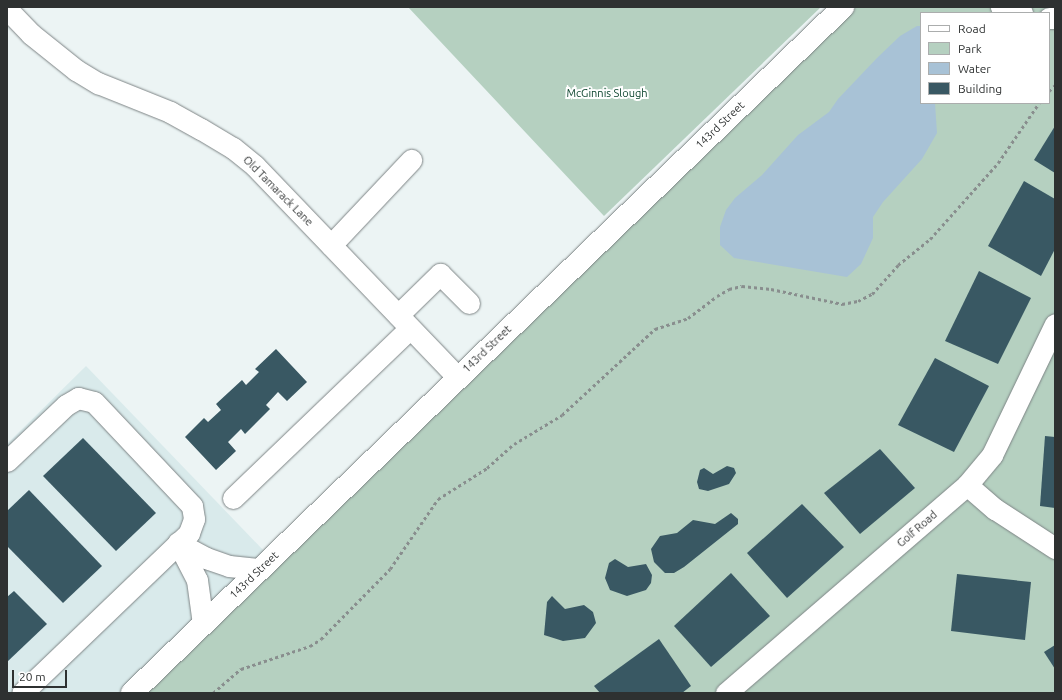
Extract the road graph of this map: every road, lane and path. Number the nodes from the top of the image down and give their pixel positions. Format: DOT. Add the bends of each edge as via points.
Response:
graph roads {
  1 [pos="843,7"];
  2 [pos="1000,7"];
  3 [pos="7,9"];
  4 [pos="1018,12"];
  5 [pos="1038,104"];
  6 [pos="411,160"];
  7 [pos="331,245"];
  8 [pos="469,303"];
  9 [pos="404,321"];
  10 [pos="1055,324"];
  11 [pos="457,378"];
  12 [pos="7,461"];
  13 [pos="967,485"];
  14 [pos="233,498"];
  15 [pos="178,543"];
  16 [pos="1055,548"];
  17 [pos="260,569"];
  18 [pos="203,624"];
  19 [pos="22,693"];
  20 [pos="132,693"];
  21 [pos="213,693"];
  22 [pos="726,693"];
  1 -- 11 [label="main road, 143rd Street"];
  2 -- 4 [label="street"];
  3 -- 7 [label="street, Old Tamarack Lane" via="31,34 76,70 98,83 170,112 233,148 255,166"];
  5 -- 21 [label="path" via="998,163 930,239 898,265 872,294 858,301 842,304 771,289 742,286 717,296 688,318 655,329 562,415 514,444 487,468 438,499 390,569 321,639 310,646 241,669"];
  6 -- 7 [label="street"];
  7 -- 9 [label="street, Old Tamarack Lane"];
  8 -- 9 [label="street" via="440,274"];
  9 -- 11 [label="street, Old Tamarack Lane"];
  9 -- 14 [label="street"];
  10 -- 13 [label="street, Golf Road" via="992,455"];
  11 -- 17 [label="main road, 143rd Street"];
  12 -- 15 [label="street" via="66,405 78,398 94,402 192,506 194,518 189,533"];
  13 -- 16 [label="street" via="995,509"];
  13 -- 22 [label="street, Golf Road"];
  15 -- 17 [label="street" via="206,558 229,566"];
  15 -- 18 [label="street" via="197,580"];
  15 -- 19 [label="street"];
  17 -- 18 [label="main road, 143rd Street"];
  18 -- 20 [label="main road, 143rd Street"];
}
